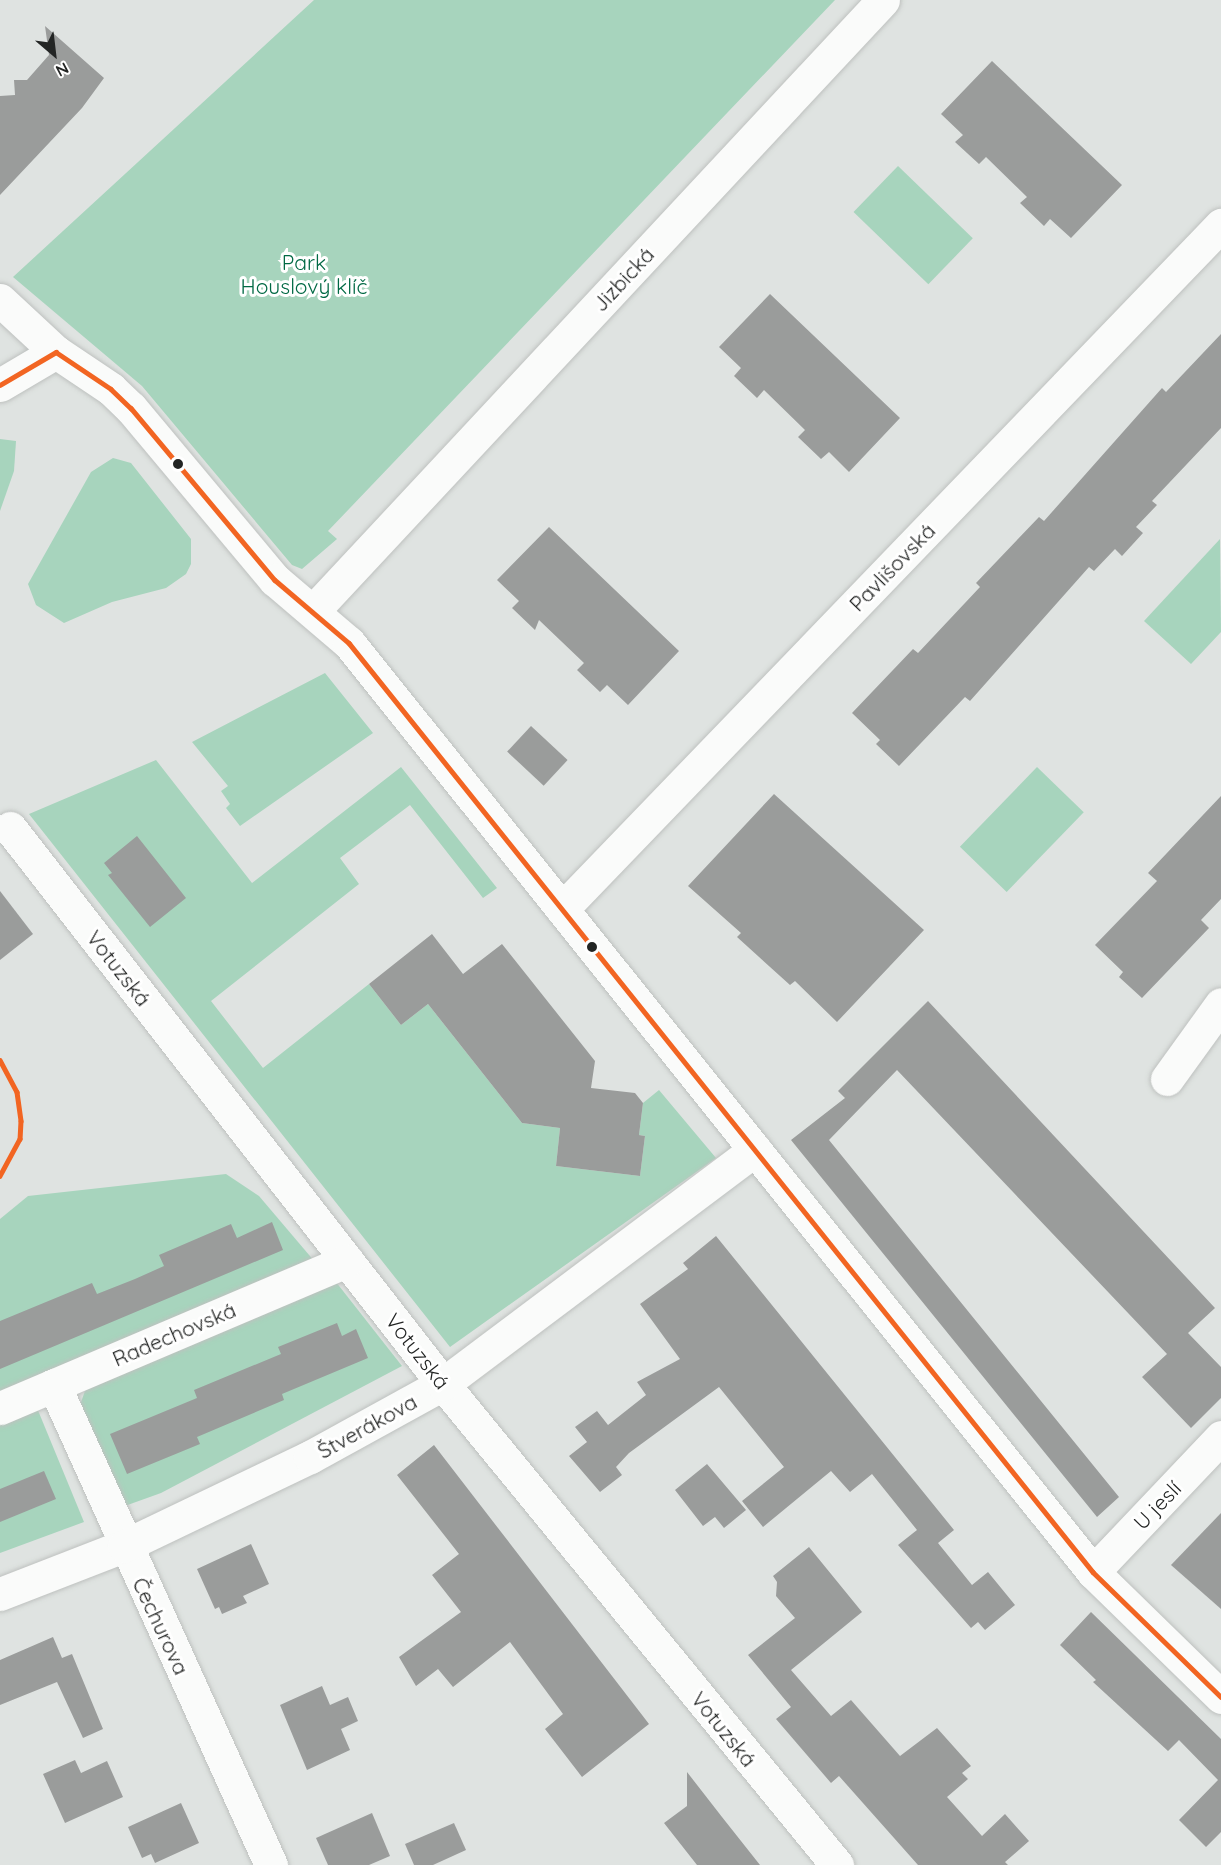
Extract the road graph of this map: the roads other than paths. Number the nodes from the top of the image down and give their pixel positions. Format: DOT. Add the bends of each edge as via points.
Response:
graph roads {
  1 [pos="883,0"];
  2 [pos="1221,225"];
  3 [pos="0,300"];
  4 [pos="56,352"];
  5 [pos="0,385"];
  6 [pos="314,610"];
  7 [pos="10,828"];
  8 [pos="562,909"];
  9 [pos="1221,1004"];
  10 [pos="1167,1079"];
  11 [pos="755,1150"];
  12 [pos="347,1261"];
  13 [pos="443,1384"];
  14 [pos="54,1385"];
  15 [pos="0,1408"];
  16 [pos="1221,1437"];
  17 [pos="124,1546"];
  18 [pos="1093,1572"];
  19 [pos="0,1593"];
  20 [pos="1221,1697"];
  21 [pos="822,1860"];
  22 [pos="271,1865"];
  1 -- 6 [label="street, Jizbická"];
  2 -- 8 [label="street, Pavlišovská"];
  3 -- 4 [label="street"];
  4 -- 5 [label="street"];
  4 -- 6 [label="street" via="111,389 131,408 275,580"];
  6 -- 8 [label="street" via="349,643"];
  7 -- 12 [label="street, Votuzská"];
  8 -- 11 [label="street"];
  9 -- 10 [label="street"];
  11 -- 13 [label="street, Štverákova"];
  11 -- 18 [label="street"];
  12 -- 13 [label="street, Votuzská"];
  12 -- 14 [label="street, Radechovská"];
  13 -- 17 [label="street, Štverákova" via="310,1457"];
  13 -- 21 [label="street, Votuzská"];
  14 -- 15 [label="street, Radechovská"];
  14 -- 17 [label="street, Čechurova"];
  16 -- 18 [label="street, U jeslí"];
  17 -- 19 [label="street, Štverákova"];
  17 -- 22 [label="street, Čechurova"];
  18 -- 20 [label="street"];
}
